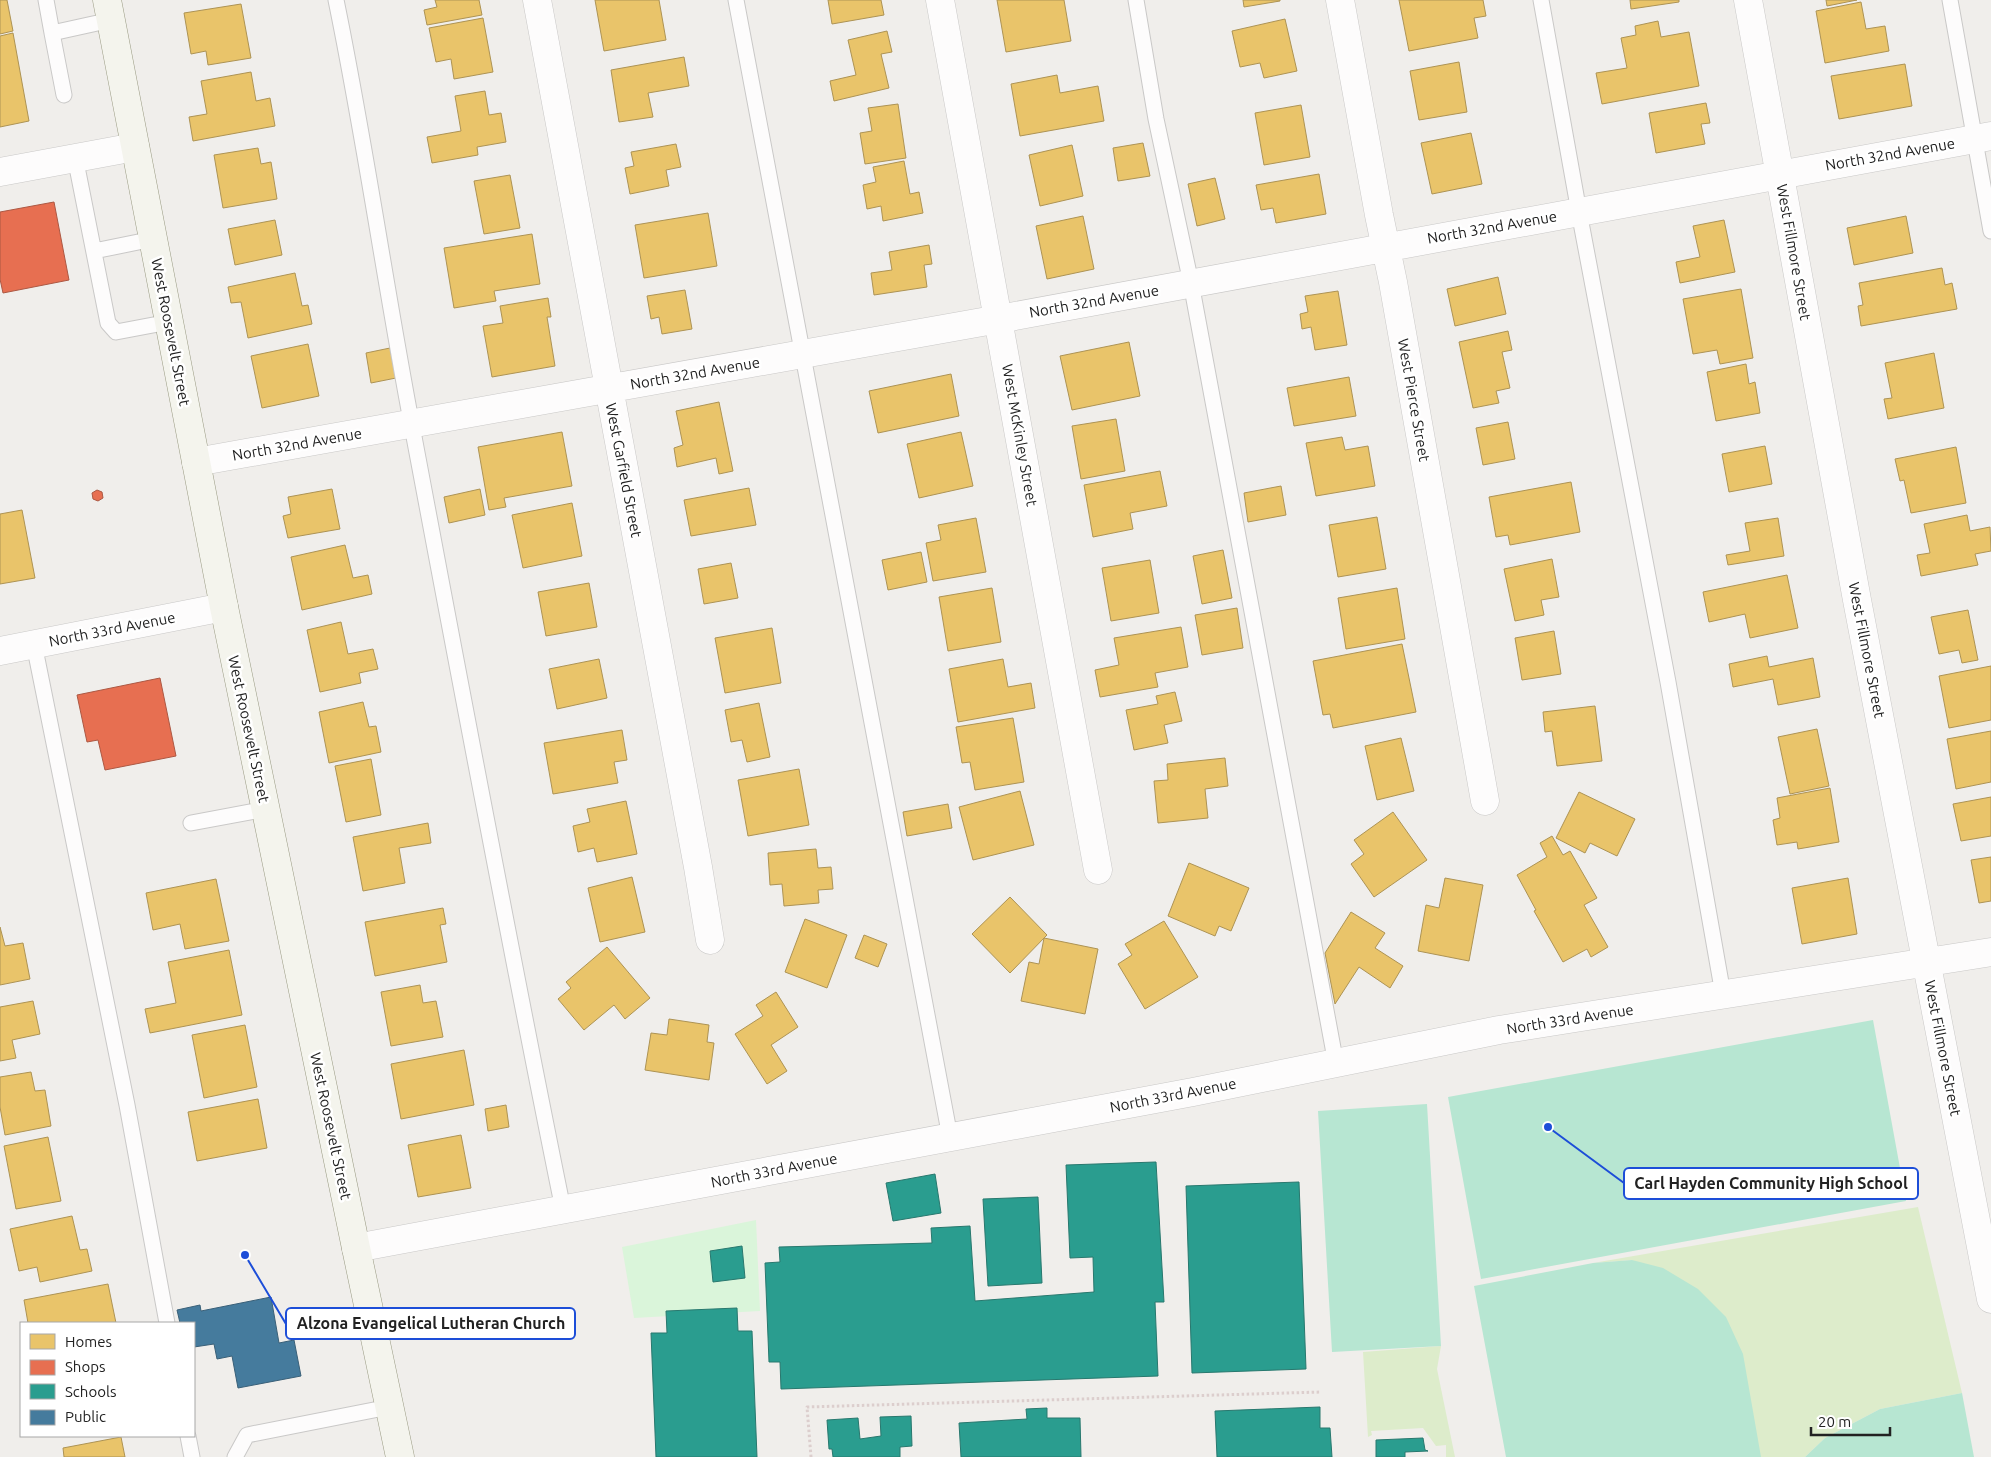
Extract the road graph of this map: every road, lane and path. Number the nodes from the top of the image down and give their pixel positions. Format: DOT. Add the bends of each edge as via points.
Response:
graph roads {
  1 [pos="46,0"];
  2 [pos="336,0"];
  3 [pos="537,0"];
  4 [pos="736,0"];
  5 [pos="940,0"];
  6 [pos="1136,0"];
  7 [pos="1340,0"];
  8 [pos="1541,0"];
  9 [pos="1748,0"];
  10 [pos="1950,0"];
  11 [pos="109,10"];
  12 [pos="52,33"];
  13 [pos="64,95"];
  14 [pos="1982,137"];
  15 [pos="135,147"];
  16 [pos="75,157"];
  17 [pos="0,172"];
  18 [pos="1779,174"];
  19 [pos="1578,212"];
  20 [pos="1991,231"];
  21 [pos="153,239"];
  22 [pos="1386,247"];
  23 [pos="94,251"];
  24 [pos="1191,283"];
  25 [pos="999,319"];
  26 [pos="169,322"];
  27 [pos="802,354"];
  28 [pos="609,388"];
  29 [pos="411,424"];
  30 [pos="196,462"];
  31 [pos="224,607"];
  32 [pos="34,644"];
  33 [pos="0,651"];
  34 [pos="1485,801"];
  35 [pos="266,809"];
  36 [pos="191,823"];
  37 [pos="1098,870"];
  38 [pos="710,940"];
  39 [pos="1991,952"];
  40 [pos="1927,962"];
  41 [pos="1722,994"];
  42 [pos="1336,1064"];
  43 [pos="950,1137"];
  44 [pos="563,1209"];
  45 [pos="356,1248"];
  46 [pos="1991,1299"];
  47 [pos="167,1322"];
  48 [pos="1321,1392"];
  49 [pos="390,1407"];
  50 [pos="188,1437"];
  51 [pos="192,1457"];
  52 [pos="235,1457"];
  53 [pos="400,1457"];
  54 [pos="811,1457"];
  1 -- 12 [label="lane"];
  2 -- 29 [label="lane"];
  3 -- 28 [label="street, West Garfield Street"];
  4 -- 27 [label="lane"];
  5 -- 25 [label="street, West McKinley Street"];
  6 -- 24 [label="lane" via="1156,119"];
  7 -- 22 [label="street, West Pierce Street"];
  8 -- 19 [label="lane"];
  9 -- 18 [label="street, West Fillmore Street"];
  10 -- 14 [label="lane"];
  11 -- 12 [label="lane"];
  11 -- 15 [label="street, West Roosevelt Street"];
  12 -- 13 [label="lane"];
  14 -- 18 [label="street, North 32nd Avenue"];
  14 -- 20 [label="lane"];
  15 -- 16 [label="street"];
  15 -- 21 [label="street, West Roosevelt Street"];
  16 -- 17 [label="street"];
  16 -- 23 [label="lane"];
  18 -- 19 [label="street, North 32nd Avenue"];
  18 -- 40 [label="street, West Fillmore Street"];
  19 -- 22 [label="street, North 32nd Avenue"];
  19 -- 41 [label="lane" via="1668,682"];
  21 -- 23 [label="lane"];
  21 -- 26 [label="street, West Roosevelt Street"];
  22 -- 24 [label="street, North 32nd Avenue"];
  22 -- 34 [label="street, West Pierce Street"];
  23 -- 26 [label="lane" via="108,323 116,332"];
  24 -- 25 [label="street, North 32nd Avenue"];
  24 -- 42 [label="lane"];
  25 -- 27 [label="street, North 32nd Avenue"];
  25 -- 37 [label="street, West McKinley Street"];
  26 -- 30 [label="street, West Roosevelt Street"];
  27 -- 28 [label="street, North 32nd Avenue"];
  27 -- 43 [label="lane"];
  28 -- 29 [label="street, North 32nd Avenue"];
  28 -- 38 [label="street, West Garfield Street"];
  29 -- 30 [label="street, North 32nd Avenue"];
  29 -- 44 [label="lane"];
  30 -- 31 [label="street, West Roosevelt Street"];
  31 -- 32 [label="street, North 33rd Avenue"];
  31 -- 35 [label="street, West Roosevelt Street"];
  32 -- 33 [label="street, North 33rd Avenue"];
  32 -- 47 [label="lane" via="125,1095"];
  35 -- 36 [label="lane"];
  35 -- 45 [label="street, West Roosevelt Street"];
  39 -- 40 [label="street, North 33rd Avenue"];
  40 -- 41 [label="street, North 33rd Avenue"];
  40 -- 46 [label="street, West Fillmore Street"];
  41 -- 42 [label="street, North 33rd Avenue" via="1499,1030"];
  42 -- 43 [label="street, North 33rd Avenue"];
  43 -- 44 [label="street, North 33rd Avenue"];
  44 -- 45 [label="street, North 33rd Avenue"];
  45 -- 49 [label="street, West Roosevelt Street"];
  48 -- 54 [label="path" via="807,1407"];
  49 -- 52 [label="lane" via="247,1435"];
  49 -- 53 [label="street, West Roosevelt Street"];
  50 -- 51 [label="lane"];
}
